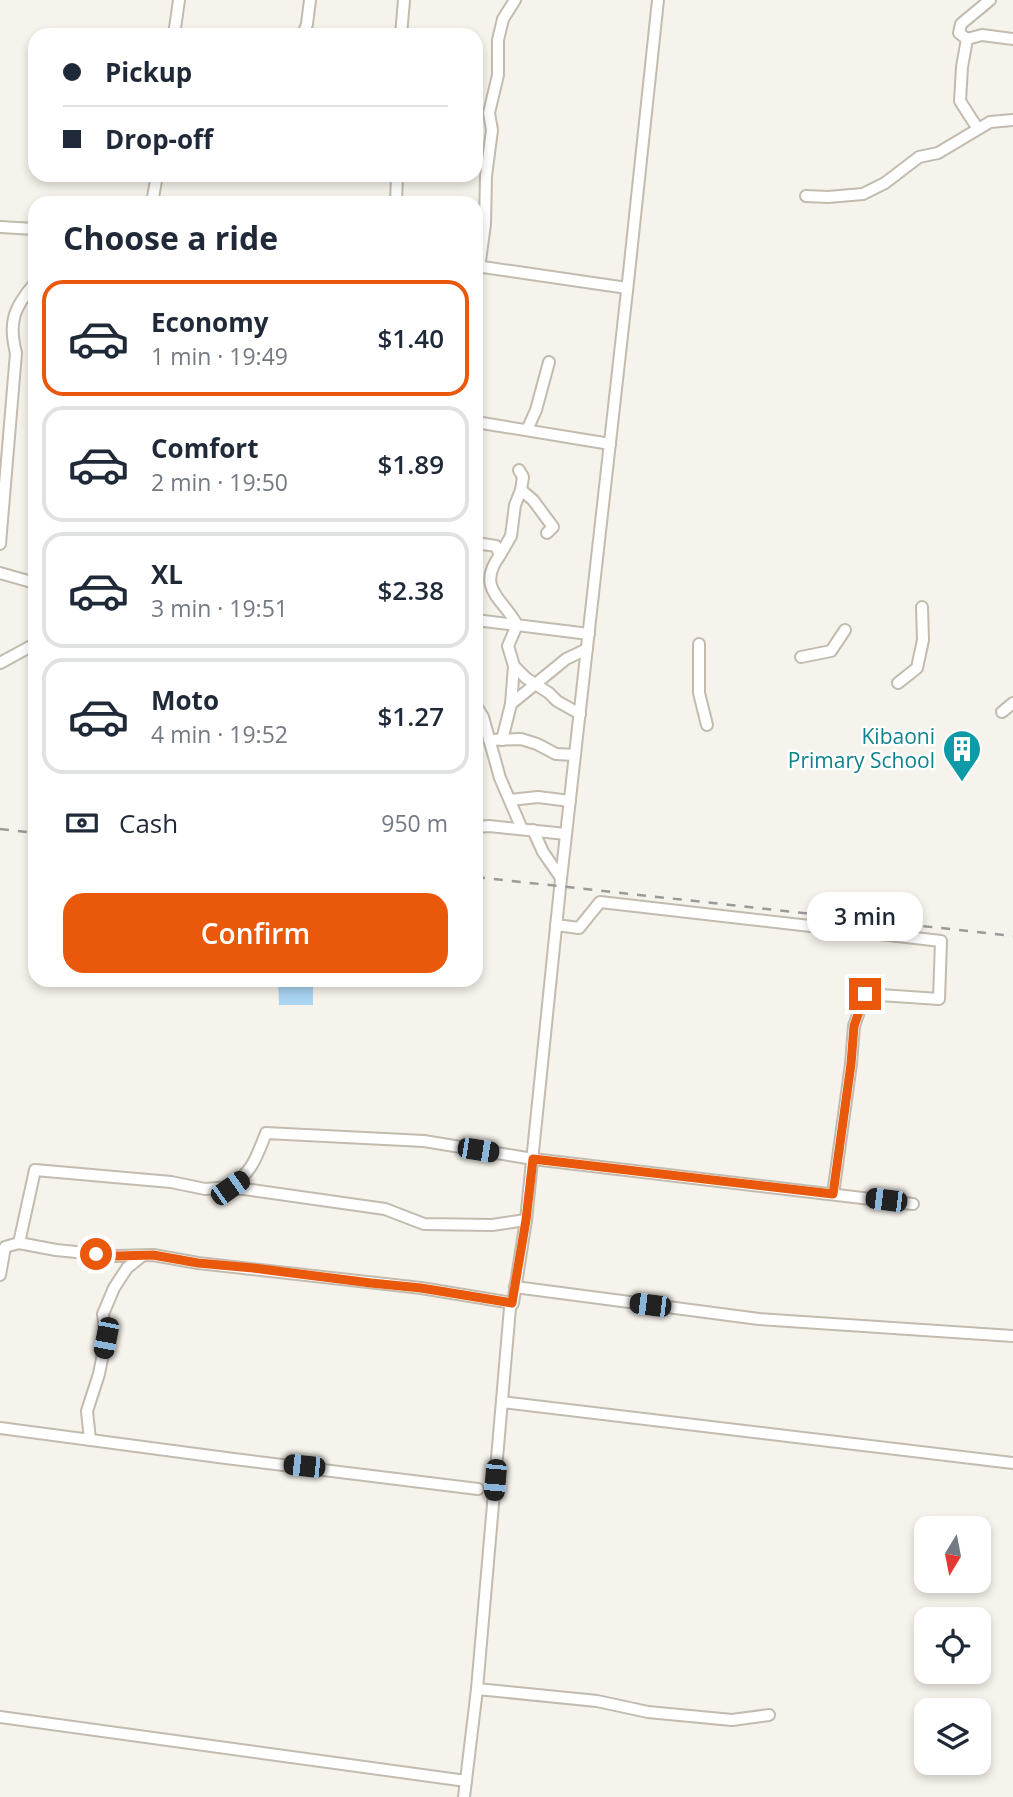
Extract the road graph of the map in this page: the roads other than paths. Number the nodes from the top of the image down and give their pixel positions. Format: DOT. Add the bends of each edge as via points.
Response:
graph roads {
  1 [pos="179,0"];
  2 [pos="310,0"];
  3 [pos="404,0"];
  4 [pos="515,0"];
  5 [pos="658,0"];
  6 [pos="990,0"];
  7 [pos="175,28"];
  8 [pos="306,28"];
  9 [pos="402,28"];
  10 [pos="967,39"];
  11 [pos="1013,39"];
  12 [pos="1013,120"];
  13 [pos="978,129"];
  14 [pos="806,196"];
  15 [pos="0,226"];
  16 [pos="28,228"];
  17 [pos="483,235"];
  18 [pos="483,265"];
  19 [pos="627,288"];
  20 [pos="28,292"];
  21 [pos="549,362"];
  22 [pos="483,423"];
  23 [pos="527,430"];
  24 [pos="610,444"];
  25 [pos="519,470"];
  26 [pos="521,490"];
  27 [pos="547,533"];
  28 [pos="0,544"];
  29 [pos="483,544"];
  30 [pos="500,555"];
  31 [pos="0,573"];
  32 [pos="28,581"];
  33 [pos="922,607"];
  34 [pos="483,621"];
  35 [pos="517,625"];
  36 [pos="845,630"];
  37 [pos="589,634"];
  38 [pos="699,645"];
  39 [pos="28,647"];
  40 [pos="587,649"];
  41 [pos="801,657"];
  42 [pos="0,663"];
  43 [pos="514,666"];
  44 [pos="898,683"];
  45 [pos="535,685"];
  46 [pos="1013,703"];
  47 [pos="511,704"];
  48 [pos="1002,712"];
  49 [pos="580,714"];
  50 [pos="483,718"];
  51 [pos="707,725"];
  52 [pos="489,740"];
  53 [pos="502,740"];
  54 [pos="575,755"];
  55 [pos="510,800"];
  56 [pos="570,801"];
  57 [pos="483,826"];
  58 [pos="528,830"];
  59 [pos="566,834"];
  60 [pos="561,878"];
  61 [pos="556,925"];
  62 [pos="533,1159"];
  63 [pos="230,1188"];
  64 [pos="833,1194"];
  65 [pos="913,1203"];
  66 [pos="526,1220"];
  67 [pos="19,1243"];
  68 [pos="142,1256"];
  69 [pos="0,1275"];
  70 [pos="515,1287"];
  71 [pos="512,1303"];
  72 [pos="1013,1336"];
  73 [pos="502,1402"];
  74 [pos="0,1428"];
  75 [pos="90,1440"];
  76 [pos="1013,1463"];
  77 [pos="478,1489"];
  78 [pos="477,1689"];
  79 [pos="769,1715"];
  80 [pos="0,1717"];
  81 [pos="466,1781"];
  82 [pos="464,1797"];
  1 -- 7 [label="street"];
  2 -- 8 [label="street"];
  3 -- 9 [label="street"];
  4 -- 17 [label="street" via="503,19 498,40"];
  5 -- 19 [label="street"];
  6 -- 10 [label="street" via="961,24 960,33"];
  10 -- 11 [label="street" via="982,35"];
  10 -- 13 [label="street" via="960,102"];
  12 -- 13 [label="street" via="990,122"];
  13 -- 14 [label="street" via="938,153 919,157 863,194"];
  15 -- 16 [label="street"];
  18 -- 19 [label="street"];
  19 -- 24 [label="street"];
  20 -- 28 [label="street" via="15,311 12,326 16,353"];
  21 -- 23 [label="street"];
  22 -- 23 [label="street"];
  23 -- 24 [label="street"];
  24 -- 37 [label="street"];
  25 -- 26 [label="street"];
  26 -- 27 [label="street" via="553,527"];
  26 -- 30 [label="street" via="511,536"];
  29 -- 30 [label="street" via="496,547"];
  30 -- 35 [label="street" via="490,583"];
  31 -- 32 [label="street"];
  33 -- 44 [label="street" via="923,640 917,668"];
  34 -- 35 [label="street"];
  35 -- 37 [label="street"];
  35 -- 43 [label="street" via="508,646"];
  36 -- 41 [label="street" via="831,651"];
  37 -- 40 [label="street"];
  38 -- 51 [label="street" via="699,693"];
  39 -- 42 [label="street"];
  40 -- 45 [label="street" via="566,659"];
  40 -- 49 [label="street"];
  43 -- 45 [label="street"];
  43 -- 47 [label="street"];
  45 -- 47 [label="street"];
  45 -- 49 [label="street"];
  46 -- 48 [label="street"];
  47 -- 53 [label="street"];
  49 -- 54 [label="street"];
  50 -- 52 [label="street"];
  52 -- 53 [label="street"];
  52 -- 55 [label="street"];
  53 -- 54 [label="street" via="521,739 556,754"];
  54 -- 56 [label="street"];
  55 -- 56 [label="street"];
  55 -- 58 [label="street"];
  56 -- 59 [label="street"];
  57 -- 58 [label="street"];
  58 -- 59 [label="street"];
  58 -- 60 [label="street"];
  59 -- 60 [label="street"];
  60 -- 61 [label="street"];
  61 -- 62 [label="street"];
  61 -- 64 [label="street" via="579,928 600,902 941,941 939,999 865,994 854,1026"];
  62 -- 63 [label="street" via="424,1141 266,1133 252,1167"];
  62 -- 64 [label="street"];
  62 -- 66 [label="street"];
  63 -- 66 [label="street" via="385,1209 424,1224 492,1225"];
  63 -- 67 [label="street" via="35,1170"];
  64 -- 65 [label="street"];
  66 -- 70 [label="street"];
  67 -- 68 [label="street" via="80,1253"];
  67 -- 69 [label="street" via="5,1247"];
  68 -- 71 [label="street"];
  68 -- 75 [label="street" via="127,1268 103,1314 106,1338 87,1411"];
  70 -- 71 [label="street"];
  70 -- 72 [label="street" via="759,1319"];
  71 -- 73 [label="street"];
  73 -- 76 [label="street"];
  73 -- 78 [label="street"];
  74 -- 75 [label="street"];
  75 -- 77 [label="street"];
  78 -- 79 [label="street" via="597,1701 648,1713 732,1720"];
  78 -- 81 [label="street"];
  80 -- 81 [label="street"];
  81 -- 82 [label="street"];
}
